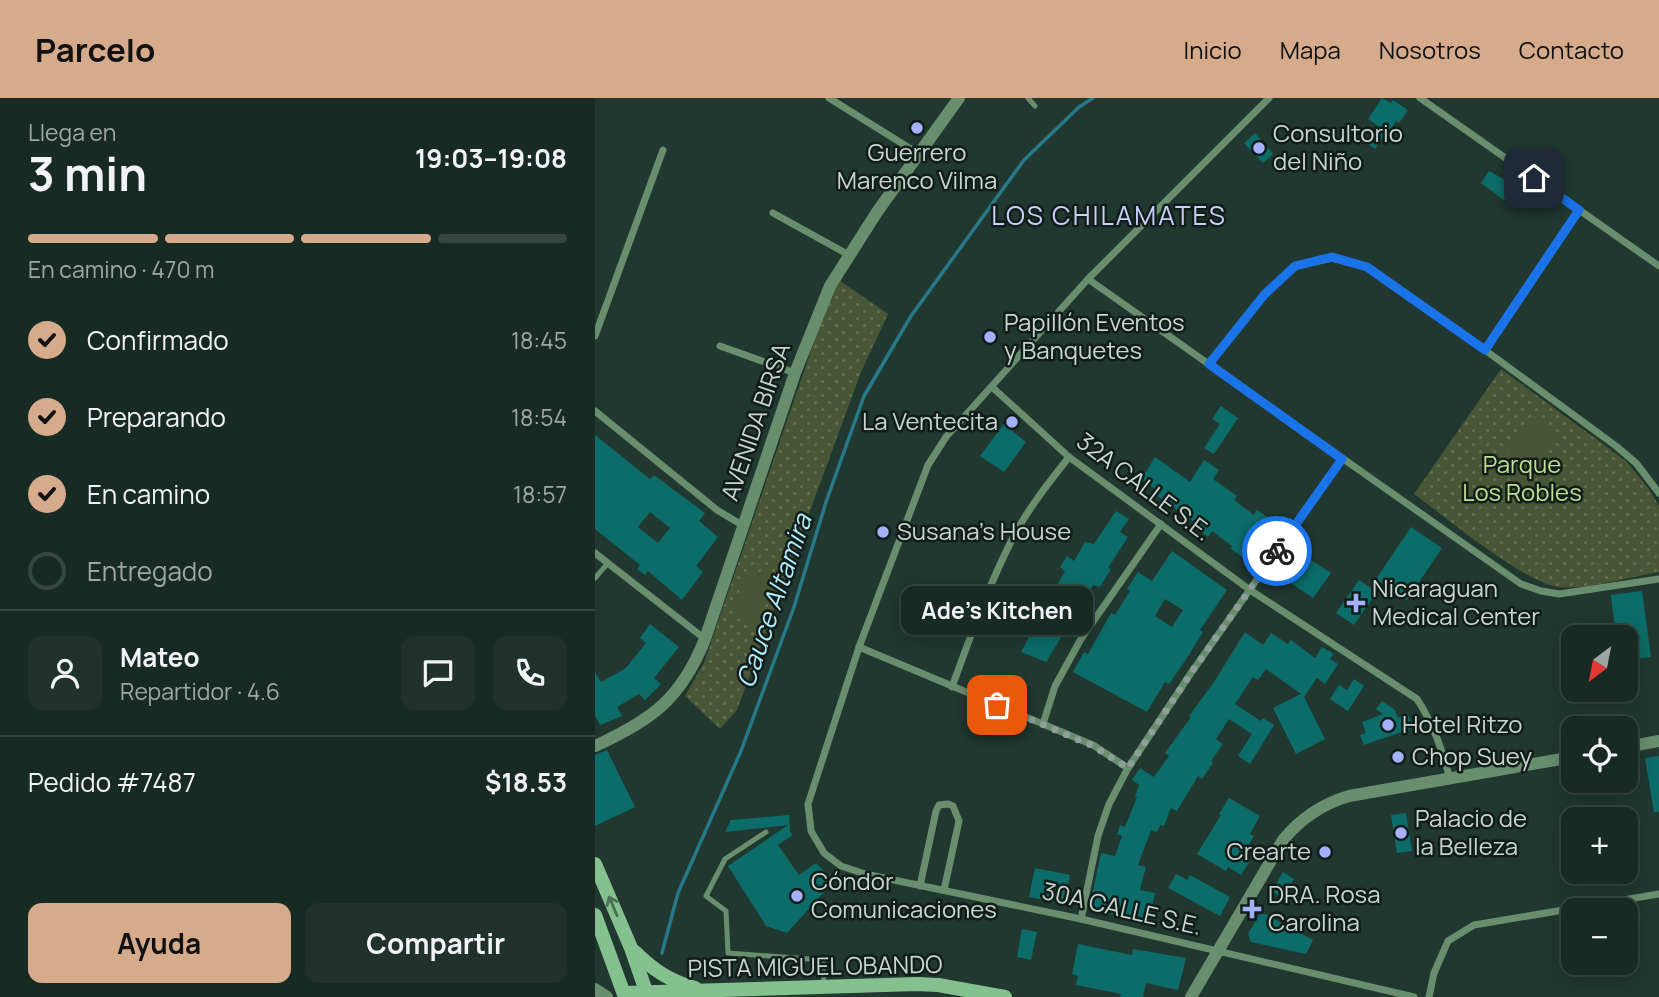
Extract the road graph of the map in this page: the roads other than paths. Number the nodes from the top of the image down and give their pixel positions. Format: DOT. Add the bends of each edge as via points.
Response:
graph roads {
  1 [pos="829,98"];
  2 [pos="959,98"];
  3 [pos="1028,98"];
  4 [pos="1269,98"];
  5 [pos="1420,98"];
  6 [pos="1035,106"];
  7 [pos="663,149"];
  8 [pos="919,154"];
  9 [pos="1579,210"];
  10 [pos="773,213"];
  11 [pos="849,255"];
  12 [pos="1659,265"];
  13 [pos="1089,279"];
  14 [pos="595,337"];
  15 [pos="720,346"];
  16 [pos="1485,350"];
  17 [pos="1209,364"];
  18 [pos="795,373"];
  19 [pos="992,387"];
  20 [pos="595,411"];
  21 [pos="1069,457"];
  22 [pos="1342,459"];
  23 [pos="1659,493"];
  24 [pos="1161,524"];
  25 [pos="742,525"];
  26 [pos="595,553"];
  27 [pos="608,563"];
  28 [pos="595,578"];
  29 [pos="1659,579"];
  30 [pos="1250,590"];
  31 [pos="705,639"];
  32 [pos="859,647"];
  33 [pos="952,687"];
  34 [pos="1043,724"];
  35 [pos="1659,741"];
  36 [pos="1638,745"];
  37 [pos="595,746"];
  38 [pos="1561,759"];
  39 [pos="1128,768"];
  40 [pos="1450,779"];
  41 [pos="766,832"];
  42 [pos="595,864"];
  43 [pos="920,886"];
  44 [pos="944,890"];
  45 [pos="1659,894"];
  46 [pos="595,915"];
  47 [pos="1081,919"];
  48 [pos="631,948"];
  49 [pos="1217,951"];
  50 [pos="824,987"];
  51 [pos="595,989"];
  52 [pos="710,992"];
  53 [pos="625,995"];
  54 [pos="647,995"];
  55 [pos="607,997"];
  56 [pos="1005,997"];
  57 [pos="1191,997"];
  58 [pos="1414,997"];
  59 [pos="1429,997"];
  1 -- 8 [label="street"];
  2 -- 8 [label="street, AVENIDA BIRSA"];
  3 -- 6 [label="lane"];
  4 -- 13 [label="street"];
  5 -- 9 [label="street"];
  7 -- 14 [label="street"];
  8 -- 11 [label="street, AVENIDA BIRSA"];
  9 -- 12 [label="street"];
  9 -- 16 [label="street"];
  10 -- 11 [label="street"];
  11 -- 18 [label="street, AVENIDA BIRSA" via="829,286"];
  13 -- 17 [label="street"];
  13 -- 19 [label="street"];
  15 -- 18 [label="street"];
  16 -- 17 [label="street" via="1367,267 1332,257 1295,266 1264,295"];
  16 -- 23 [label="street" via="1636,463"];
  17 -- 22 [label="street"];
  18 -- 25 [label="street, AVENIDA BIRSA"];
  19 -- 21 [label="street, 32A CALLE S.E."];
  19 -- 32 [label="street" via="946,437 928,465"];
  20 -- 25 [label="street"];
  21 -- 24 [label="street, 32A CALLE S.E."];
  21 -- 33 [label="street" via="1016,533"];
  22 -- 29 [label="street" via="1531,588 1559,594"];
  22 -- 30 [label="street"];
  24 -- 30 [label="street, 32A CALLE S.E."];
  24 -- 34 [label="street" via="1081,639 1055,686"];
  25 -- 31 [label="street, AVENIDA BIRSA"];
  26 -- 27 [label="street"];
  27 -- 28 [label="lane"];
  27 -- 31 [label="street"];
  30 -- 39 [label="street"];
  30 -- 40 [label="street, 32A CALLE S.E." via="1417,699 1435,731"];
  31 -- 37 [label="street, AVENIDA BIRSA" via="688,677 673,696 626,732"];
  32 -- 33 [label="street"];
  32 -- 43 [label="street, 30A CALLE S.E." via="808,804 811,831 824,853 841,866"];
  33 -- 34 [label="street"];
  34 -- 39 [label="street"];
  35 -- 36 [label="street"];
  38 -- 40 [label="street"];
  39 -- 47 [label="street" via="1098,836"];
  40 -- 49 [label="street" via="1349,796 1329,802 1296,824"];
  41 -- 50 [label="lane" via="725,859 706,896 726,911 728,953 823,960"];
  48 -- 42 [label="main road, one-way"];
  43 -- 44 [label="street, 30A CALLE S.E."];
  43 -- 44 [label="street" via="936,811 939,805 948,804 959,821"];
  44 -- 47 [label="street, 30A CALLE S.E."];
  45 -- 59 [label="street" via="1474,925 1448,941"];
  46 -- 53 [label="main road"];
  47 -- 49 [label="street, 30A CALLE S.E."];
  48 -- 52 [label="main road" via="663,975"];
  48 -- 54 [label="main road"];
  49 -- 57 [label="street"];
  49 -- 58 [label="street, 30A CALLE S.E."];
  50 -- 52 [label="main road, PISTA MIGUEL OBANDO"];
  50 -- 56 [label="main road, PISTA MIGUEL OBANDO" via="939,985"];
  51 -- 55 [label="street"];
  52 -- 54 [label="main road, PISTA MIGUEL OBANDO"];
  53 -- 54 [label="main road, PISTA MIGUEL OBANDO"];
}
